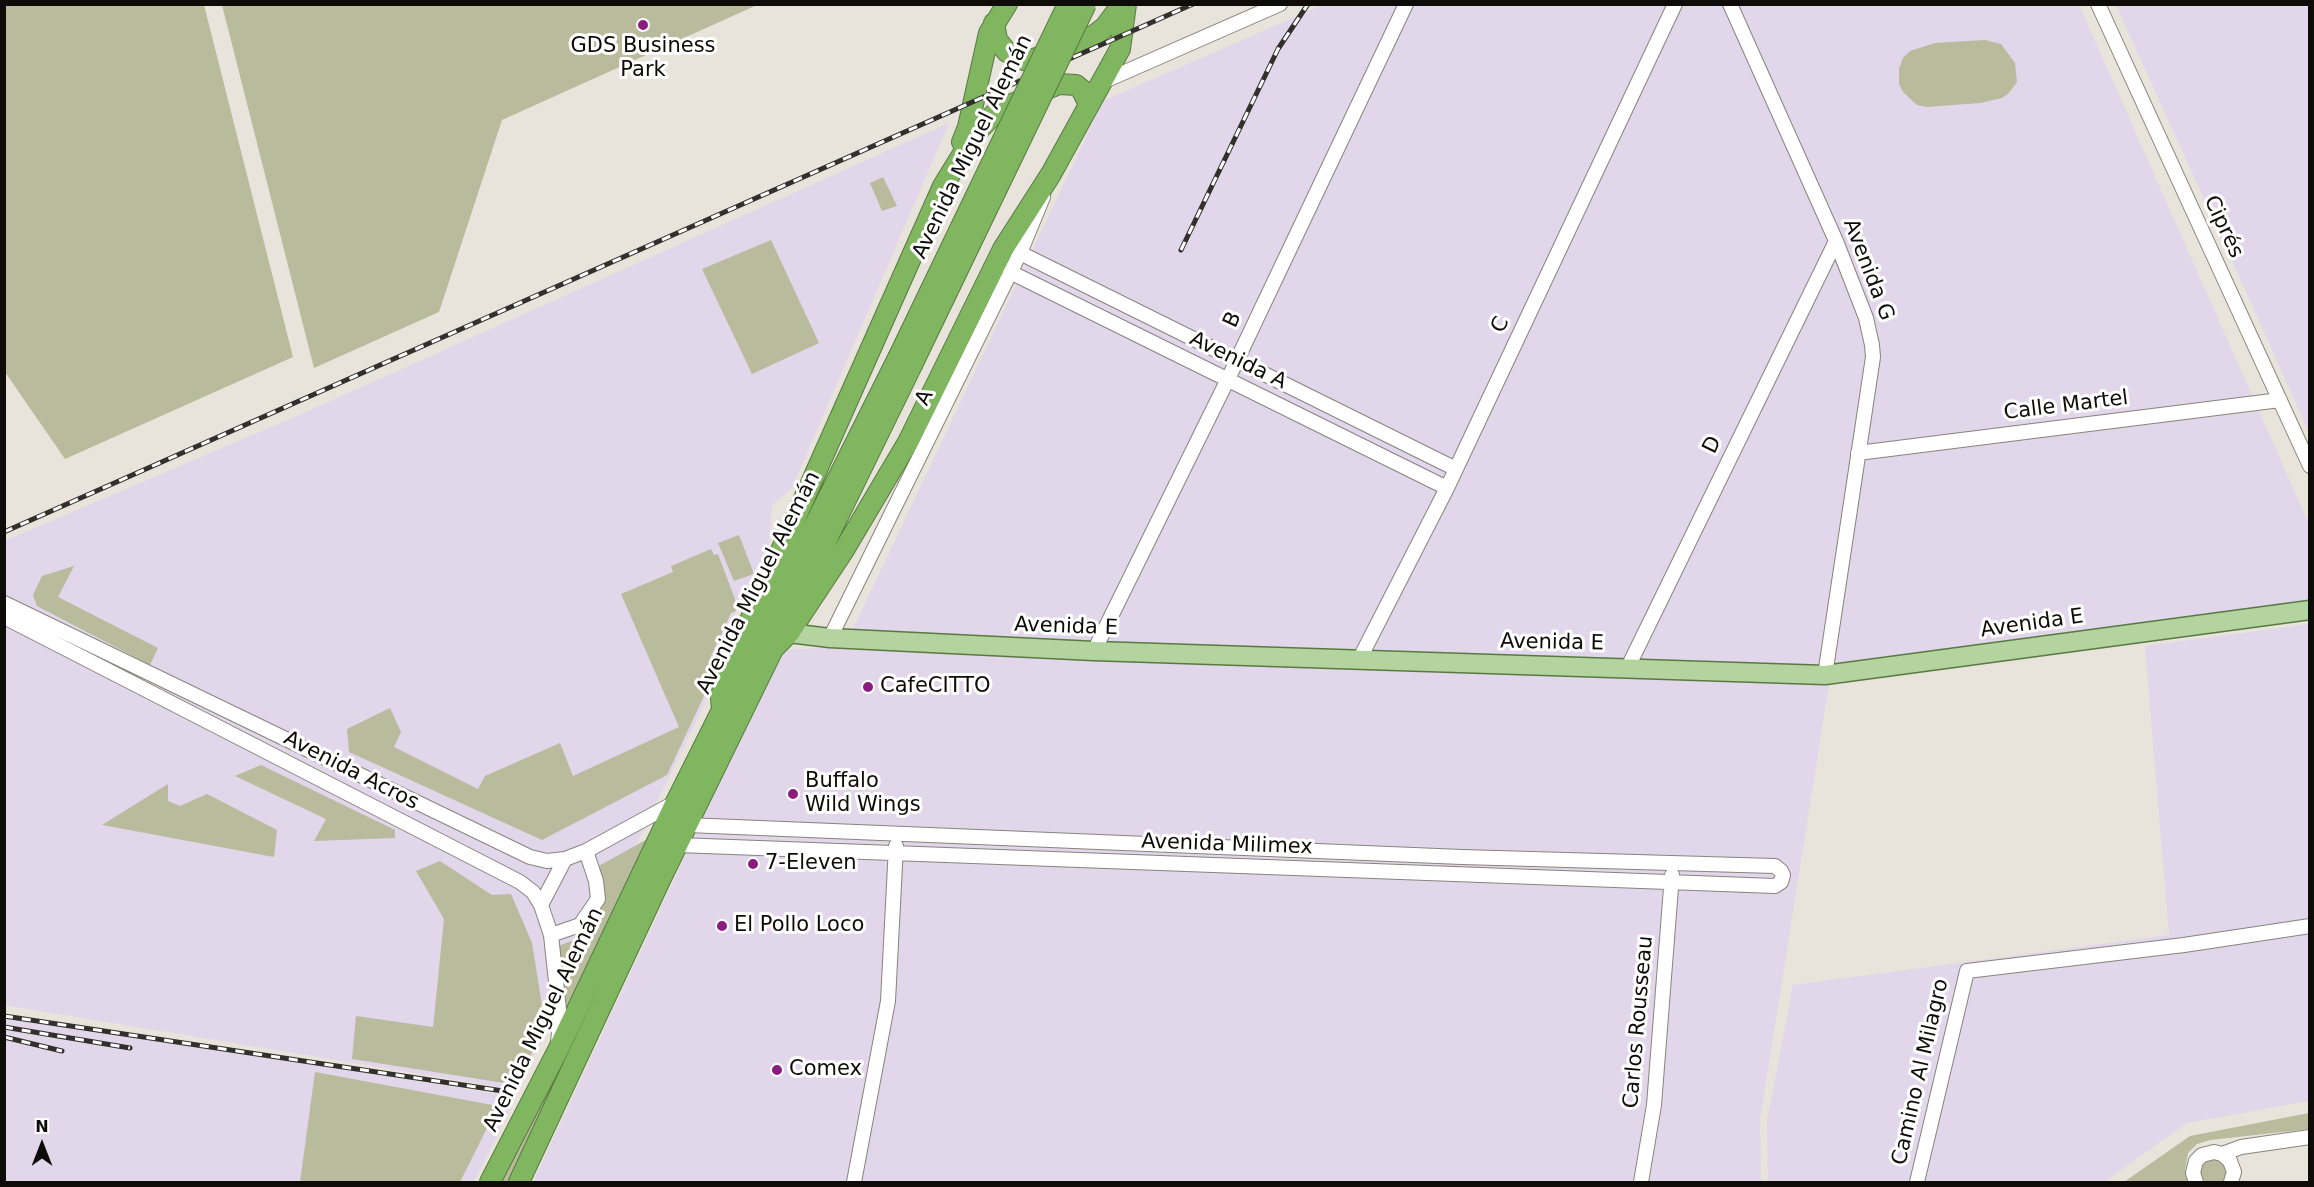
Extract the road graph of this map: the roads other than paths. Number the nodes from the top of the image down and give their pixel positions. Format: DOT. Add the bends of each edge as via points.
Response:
graph roads {
  1 [pos="1007,4"];
  2 [pos="1068,4"];
  3 [pos="1086,4"];
  4 [pos="1124,4"];
  5 [pos="1280,4"];
  6 [pos="1406,4"];
  7 [pos="1675,4"];
  8 [pos="1730,4"];
  9 [pos="2098,4"];
  10 [pos="994,23"];
  11 [pos="1120,49"];
  12 [pos="1146,63"];
  13 [pos="1103,82"];
  14 [pos="1085,97"];
  15 [pos="1051,174"];
  16 [pos="943,186"];
  17 [pos="1836,241"];
  18 [pos="1020,253"];
  19 [pos="1010,272"];
  20 [pos="1237,360"];
  21 [pos="905,361"];
  22 [pos="1228,380"];
  23 [pos="2280,400"];
  24 [pos="1359,421"];
  25 [pos="1350,440"];
  26 [pos="1858,453"];
  27 [pos="2310,466"];
  28 [pos="1456,469"];
  29 [pos="1447,488"];
  30 [pos="4,603"];
  31 [pos="2310,610"];
  32 [pos="4,617"];
  33 [pos="789,633"];
  34 [pos="830,638"];
  35 [pos="772,650"];
  36 [pos="1094,651"];
  37 [pos="1359,660"];
  38 [pos="1628,667"];
  39 [pos="1825,675"];
  40 [pos="722,710"];
  41 [pos="416,802"];
  42 [pos="676,802"];
  43 [pos="404,822"];
  44 [pos="463,825"];
  45 [pos="687,825"];
  46 [pos="896,834"];
  47 [pos="678,845"];
  48 [pos="453,847"];
  49 [pos="586,851"];
  50 [pos="896,854"];
  51 [pos="565,859"];
  52 [pos="1672,864"];
  53 [pos="1671,883"];
  54 [pos="541,905"];
  55 [pos="2310,926"];
  56 [pos="551,935"];
  57 [pos="558,1050"];
  58 [pos="2310,1137"];
  59 [pos="2222,1154"];
  60 [pos="490,1182"];
  61 [pos="519,1182"];
  62 [pos="854,1182"];
  63 [pos="1641,1182"];
  64 [pos="1917,1182"];
  65 [pos="2196,1182"];
  66 [pos="2231,1182"];
  1 -- 10 [label="highway"];
  2 -- 21 [label="highway, Avenida Miguel Alemán, bridge"];
  3 -- 21 [label="highway, Avenida Miguel Alemán, bridge"];
  4 -- 10 [label="highway" via="1096,34 1034,59 1024,60 1007,52 997,40"];
  4 -- 11 [label="highway"];
  5 -- 12 [label="street"];
  6 -- 20 [label="street, B"];
  7 -- 28 [label="street, C"];
  8 -- 17 [label="street, Avenida G"];
  9 -- 23 [label="street, Ciprés"];
  10 -- 16 [label="highway" via="968,127"];
  11 -- 12 [label="street"];
  11 -- 13 [label="highway"];
  12 -- 13 [label="street"];
  13 -- 14 [label="highway"];
  14 -- 15 [label="highway"];
  14 -- 16 [label="highway" via="1076,85 1059,84 998,110 975,134"];
  15 -- 18 [label="street, A"];
  15 -- 33 [label="highway" via="1004,249 888,479"];
  16 -- 40 [label="highway" via="751,618 724,683"];
  17 -- 26 [label="street, Avenida G" via="1866,318 1872,345"];
  17 -- 38 [label="street, D"];
  18 -- 19 [label="street, A"];
  18 -- 20 [label="street, Avenida A"];
  19 -- 22 [label="street, Avenida A"];
  19 -- 34 [label="street, A"];
  20 -- 22 [label="street, B"];
  20 -- 24 [label="street, Avenida A"];
  21 -- 35 [label="highway, Avenida Miguel Alemán"];
  21 -- 40 [label="highway, Avenida Miguel Alemán"];
  22 -- 25 [label="street, Avenida A"];
  22 -- 36 [label="street, B"];
  23 -- 26 [label="street, Calle Martel"];
  23 -- 27 [label="street, Ciprés"];
  24 -- 25 [label="street"];
  24 -- 28 [label="street, Avenida A"];
  25 -- 29 [label="street, Avenida A"];
  26 -- 39 [label="street, Avenida G"];
  28 -- 29 [label="street, C"];
  29 -- 37 [label="street, C"];
  30 -- 41 [label="street, Avenida Acros"];
  31 -- 39 [label="main road, Avenida E"];
  32 -- 43 [label="street, Avenida Acros"];
  33 -- 34 [label="main road, Avenida E"];
  33 -- 35 [label="highway"];
  34 -- 36 [label="main road, Avenida E"];
  35 -- 45 [label="highway, Avenida Miguel Alemán"];
  36 -- 37 [label="main road, Avenida E"];
  37 -- 38 [label="main road, Avenida E"];
  38 -- 39 [label="main road, Avenida E"];
  40 -- 42 [label="highway, Avenida Miguel Alemán"];
  41 -- 43 [label="street"];
  41 -- 44 [label="street, Avenida Acros"];
  42 -- 49 [label="street, Avenida Acros"];
  42 -- 57 [label="highway, Avenida Miguel Alemán"];
  43 -- 48 [label="street, Avenida Acros"];
  44 -- 48 [label="street"];
  44 -- 51 [label="street, Avenida Acros" via="530,857 547,861"];
  45 -- 46 [label="street, Avenida Milimex"];
  45 -- 47 [label="highway, Avenida Miguel Alemán"];
  46 -- 50 [label="street"];
  46 -- 52 [label="street, Avenida Milimex"];
  47 -- 50 [label="street, Avenida Milimex"];
  47 -- 61 [label="highway, Avenida Miguel Alemán"];
  48 -- 54 [label="street, Avenida Acros" via="519,882 533,892"];
  49 -- 51 [label="street, Avenida Acros"];
  49 -- 56 [label="street" via="598,899 580,925"];
  50 -- 53 [label="street, Avenida Milimex"];
  50 -- 62 [label="street" via="886,1016"];
  51 -- 54 [label="street"];
  52 -- 53 [label="street, Carlos Rousseau"];
  52 -- 53 [label="street, Avenida Milimex" via="1775,866 1783,875 1775,886"];
  53 -- 63 [label="street, Carlos Rousseau" via="1654,1105"];
  54 -- 56 [label="street, Avenida Acros"];
  55 -- 64 [label="street, Camino Al Milagro" via="1967,971"];
  56 -- 57 [label="street, Avenida Acros" via="560,1019"];
  57 -- 60 [label="highway, Avenida Miguel Alemán"];
  58 -- 59 [label="street" via="2241,1147"];
  59 -- 65 [label="street" via="2210,1152 2199,1158 2193,1168"];
  59 -- 66 [label="street" via="2232,1165"];
}
